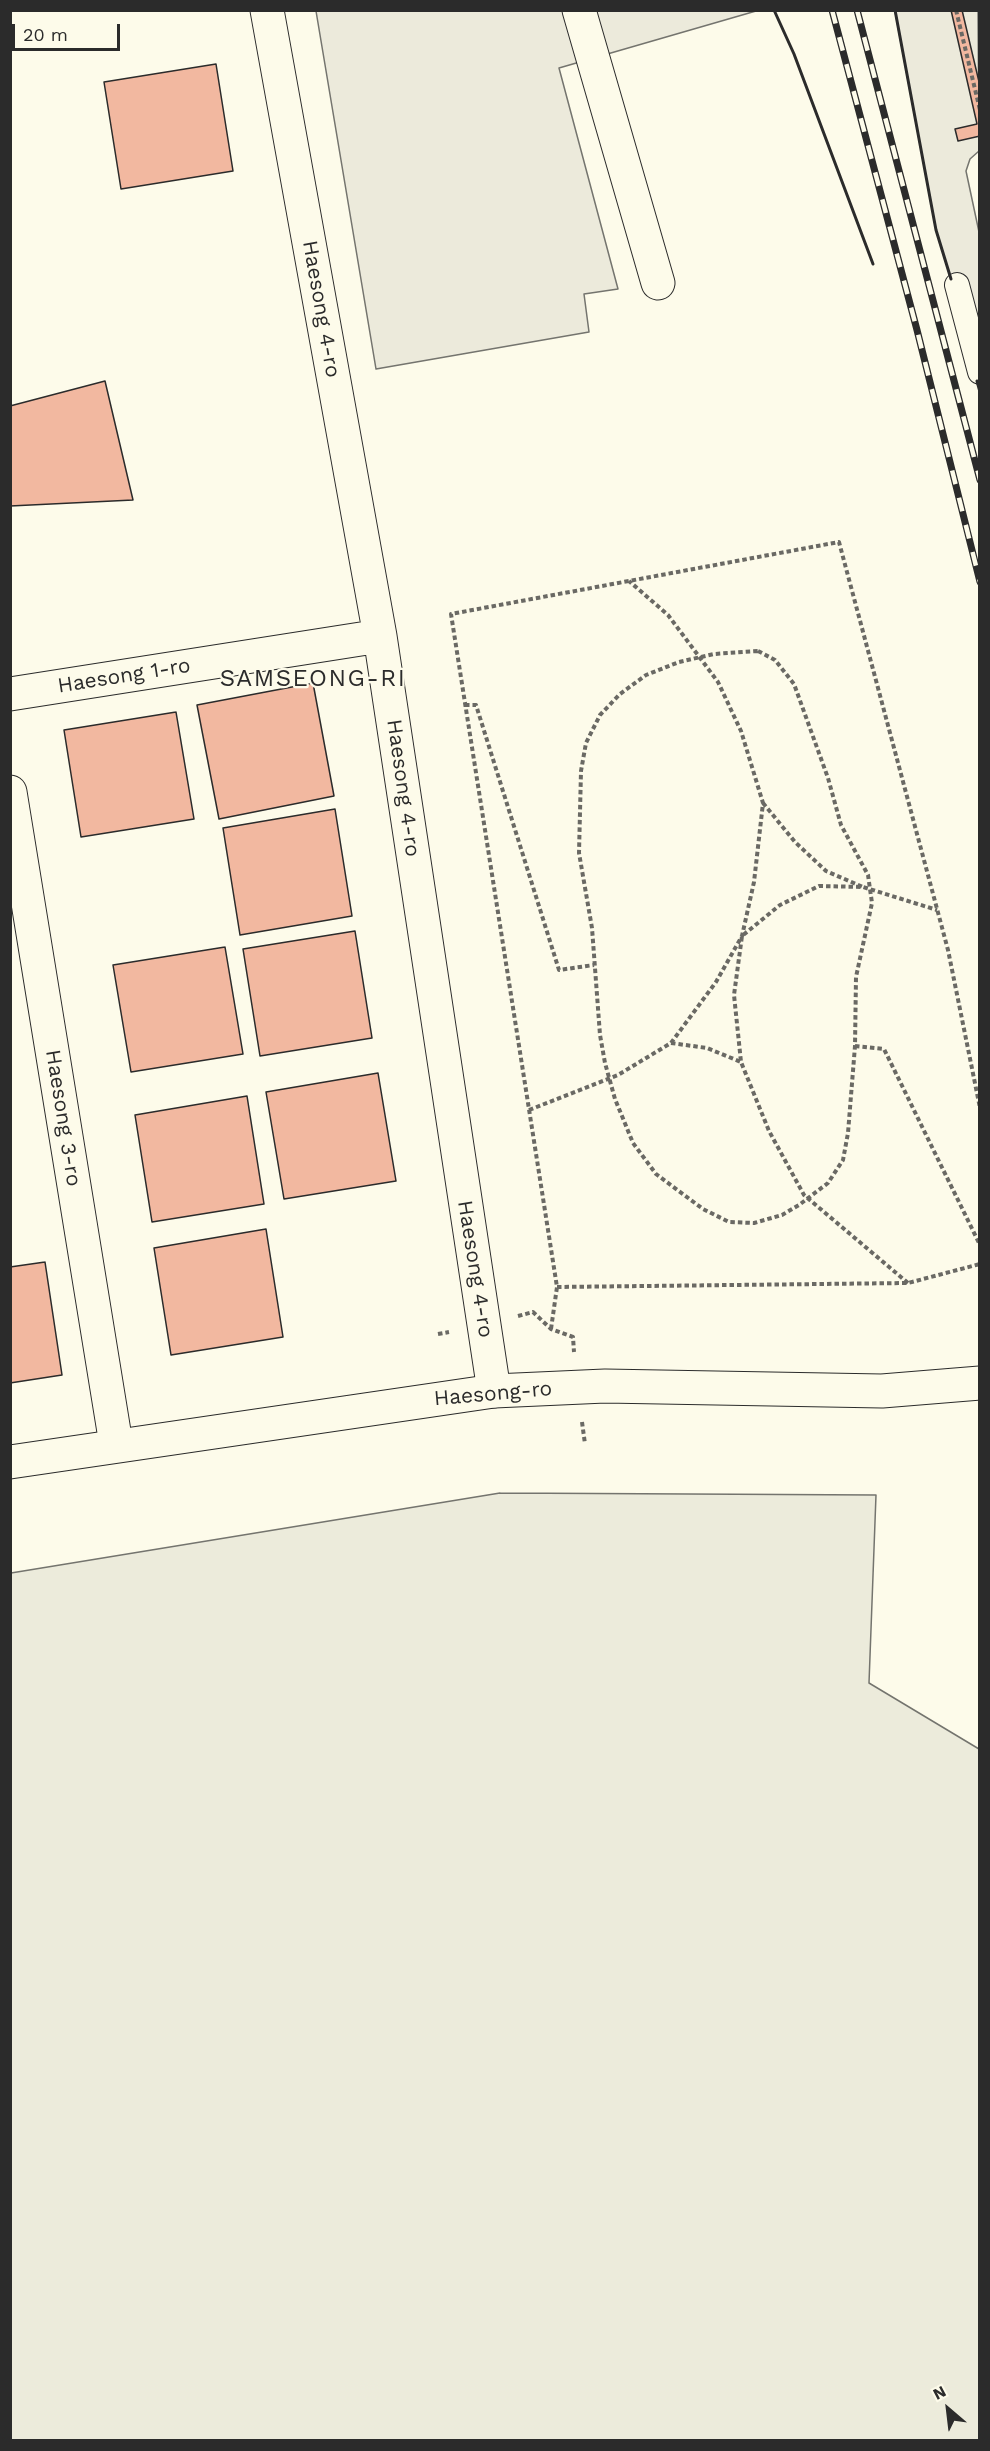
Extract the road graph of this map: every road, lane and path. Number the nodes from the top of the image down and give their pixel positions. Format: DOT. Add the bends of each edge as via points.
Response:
graph roads {
  1 [pos="267,10"];
  2 [pos="579,10"];
  3 [pos="956,10"];
  4 [pos="980,110"];
  5 [pos="658,283"];
  6 [pos="957,285"];
  7 [pos="980,372"];
  8 [pos="629,581"];
  9 [pos="380,636"];
  10 [pos="10,694"];
  11 [pos="465,705"];
  12 [pos="10,792"];
  13 [pos="763,803"];
  14 [pos="863,887"];
  15 [pos="937,910"];
  16 [pos="742,936"];
  17 [pos="594,965"];
  18 [pos="671,1043"];
  19 [pos="855,1046"];
  20 [pos="741,1062"];
  21 [pos="980,1108"];
  22 [pos="529,1110"];
  23 [pos="980,1245"];
  24 [pos="980,1264"];
  25 [pos="908,1283"];
  26 [pos="557,1287"];
  27 [pos="533,1312"];
  28 [pos="550,1329"];
  29 [pos="573,1337"];
  30 [pos="980,1383"];
  31 [pos="494,1391"];
  32 [pos="116,1444"];
  33 [pos="10,1462"];
  1 -- 9 [label="street, Haesong 4-ro"];
  2 -- 5 [label="street"];
  3 -- 4 [label="path"];
  6 -- 7 [label="street"];
  8 -- 11 [label="path" via="451,614"];
  8 -- 13 [label="path, bridge" via="668,615 718,682 741,731"];
  8 -- 15 [label="path" via="839,542"];
  9 -- 10 [label="street, Haesong 1-ro"];
  9 -- 31 [label="street, Haesong 4-ro"];
  11 -- 17 [label="path" via="476,705 559,970"];
  11 -- 22 [label="path"];
  12 -- 32 [label="street, Haesong 3-ro"];
  13 -- 14 [label="path, bridge" via="795,842 826,871"];
  13 -- 16 [label="path, bridge" via="754,882"];
  14 -- 15 [label="path, bridge"];
  14 -- 16 [label="path, bridge" via="819,886 780,905"];
  15 -- 21 [label="path"];
  16 -- 18 [label="path, bridge" via="716,982"];
  16 -- 20 [label="path, bridge" via="734,996"];
  17 -- 19 [label="path" via="605,1063 633,1143 656,1174 703,1209 729,1222 753,1223 782,1215 828,1183 843,1160"];
  17 -- 19 [label="path" via="579,853 581,771 586,743 600,715 646,675 714,654 758,651 775,660 794,684 841,825 868,875 872,903 856,977"];
  18 -- 20 [label="path" via="707,1048"];
  18 -- 22 [label="path, bridge" via="618,1075"];
  19 -- 23 [label="path" via="884,1049"];
  20 -- 25 [label="path, bridge" via="768,1131 804,1195"];
  22 -- 26 [label="path"];
  24 -- 25 [label="path"];
  25 -- 26 [label="path"];
  26 -- 28 [label="path"];
  27 -- 28 [label="path"];
  28 -- 29 [label="path"];
  30 -- 31 [label="street, Haesong-ro" via="882,1391 605,1386"];
  31 -- 32 [label="street, Haesong-ro"];
  32 -- 33 [label="street, Haesong-ro"];
}
